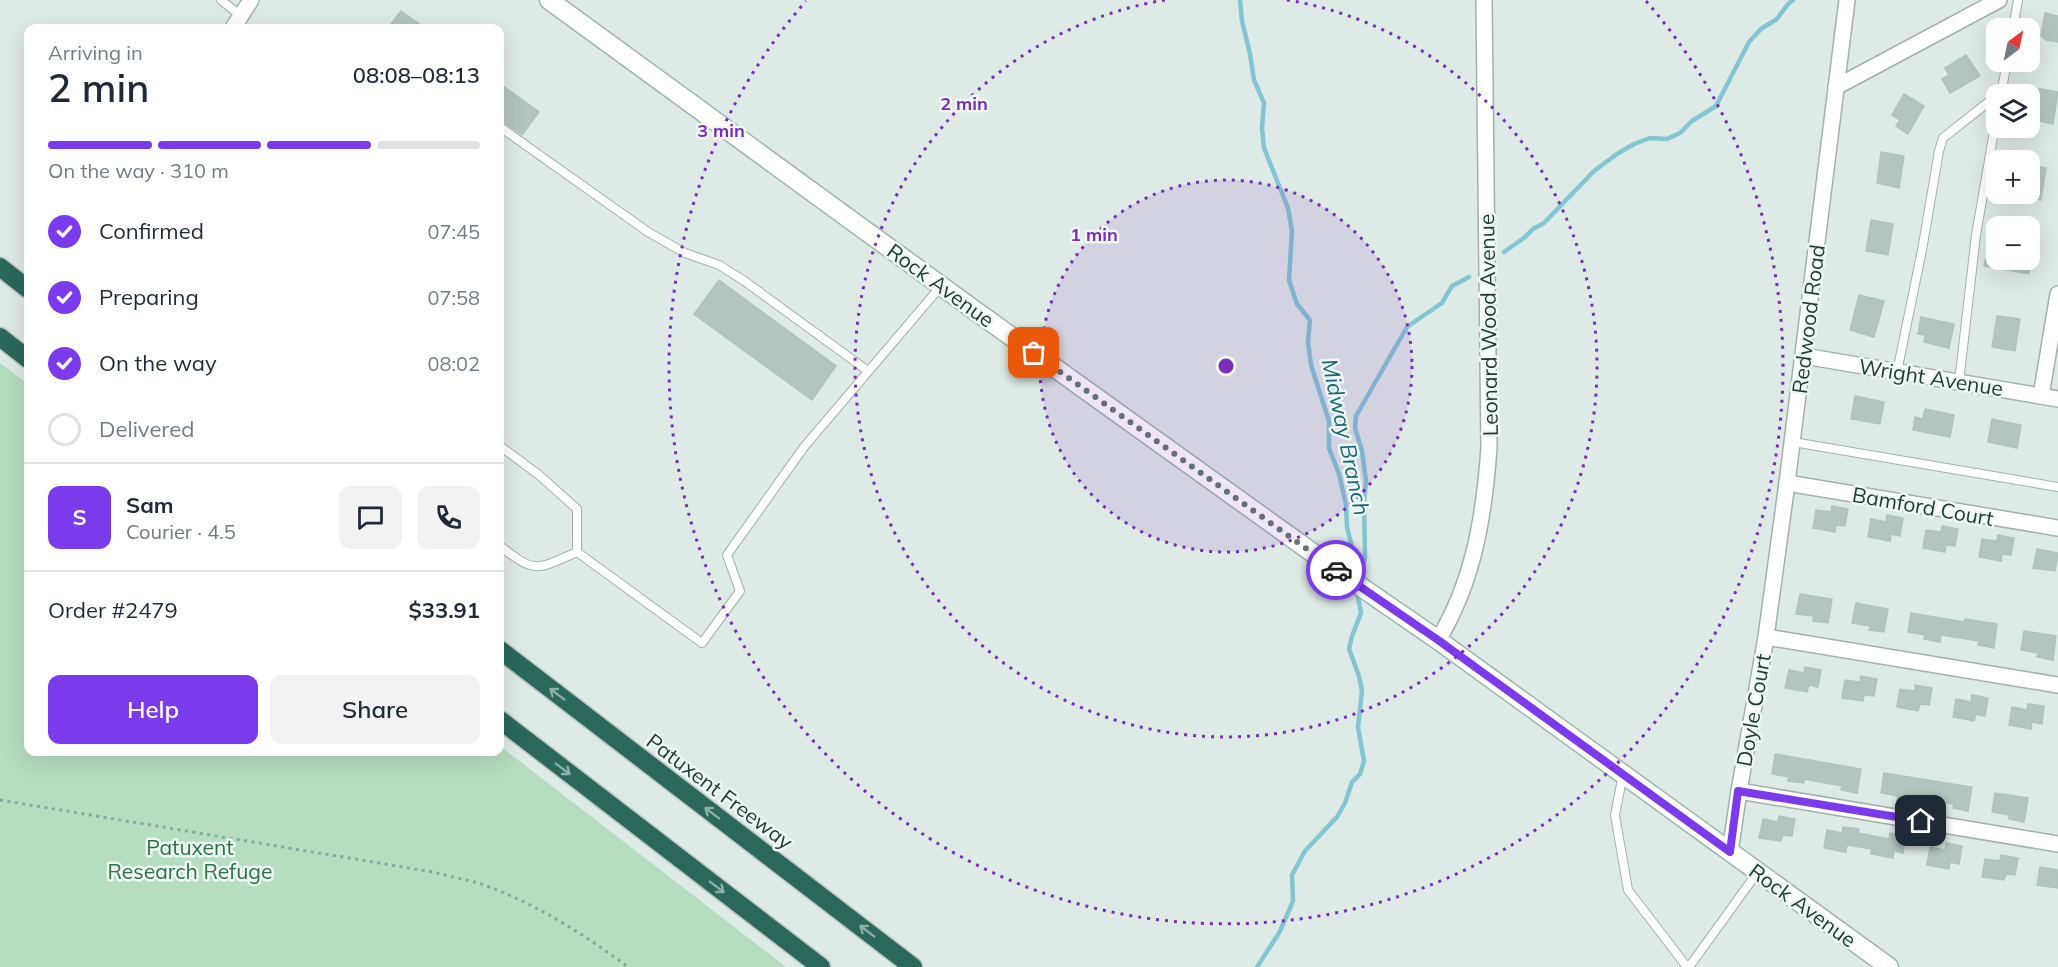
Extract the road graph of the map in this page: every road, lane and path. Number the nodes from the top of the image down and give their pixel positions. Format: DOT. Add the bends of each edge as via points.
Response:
graph roads {
  1 [pos="220,0"];
  2 [pos="251,0"];
  3 [pos="549,0"];
  4 [pos="1484,0"];
  5 [pos="1847,0"];
  6 [pos="1999,0"];
  7 [pos="2018,0"];
  8 [pos="2015,18"];
  9 [pos="237,22"];
  10 [pos="1836,87"];
  11 [pos="1986,104"];
  12 [pos="504,130"];
  13 [pos="1993,138"];
  14 [pos="0,267"];
  15 [pos="24,285"];
  16 [pos="941,286"];
  17 [pos="2058,294"];
  18 [pos="0,337"];
  19 [pos="24,356"];
  20 [pos="1804,356"];
  21 [pos="868,371"];
  22 [pos="1897,372"];
  23 [pos="1959,382"];
  24 [pos="2041,396"];
  25 [pos="2058,399"];
  26 [pos="1793,442"];
  27 [pos="504,449"];
  28 [pos="1787,483"];
  29 [pos="2058,487"];
  30 [pos="2058,528"];
  31 [pos="504,549"];
  32 [pos="577,552"];
  33 [pos="1766,637"];
  34 [pos="1438,640"];
  35 [pos="504,653"];
  36 [pos="2058,686"];
  37 [pos="504,723"];
  38 [pos="1623,774"];
  39 [pos="1738,791"];
  40 [pos="0,800"];
  41 [pos="1731,843"];
  42 [pos="2058,844"];
  43 [pos="1758,872"];
  44 [pos="628,967"];
  45 [pos="821,967"];
  46 [pos="913,967"];
  47 [pos="1688,967"];
  48 [pos="1889,967"];
  1 -- 9 [label="lane"];
  2 -- 9 [label="street"];
  3 -- 16 [label="street, Rock Avenue"];
  4 -- 34 [label="street, Leonard Wood Avenue" via="1488,459 1483,511 1471,567"];
  5 -- 10 [label="street, Redwood Road"];
  6 -- 10 [label="street"];
  7 -- 8 [label="lane"];
  10 -- 20 [label="street, Redwood Road"];
  11 -- 22 [label="lane" via="1943,138 1939,150"];
  12 -- 21 [label="lane" via="648,232 743,280"];
  13 -- 23 [label="lane" via="1976,235"];
  14 -- 15 [label="highway"];
  16 -- 21 [label="lane"];
  16 -- 34 [label="street, Rock Avenue"];
  17 -- 24 [label="street"];
  18 -- 19 [label="highway"];
  20 -- 22 [label="street, Wright Avenue"];
  20 -- 26 [label="street, Redwood Road"];
  21 -- 32 [label="lane" via="804,447 728,555 740,591 702,643"];
  22 -- 23 [label="street, Wright Avenue"];
  23 -- 24 [label="street, Wright Avenue"];
  24 -- 25 [label="street, Wright Avenue"];
  26 -- 28 [label="street, Redwood Road"];
  26 -- 29 [label="lane"];
  27 -- 32 [label="lane" via="577,509"];
  28 -- 30 [label="street, Bamford Court"];
  28 -- 33 [label="street, Redwood Road"];
  31 -- 32 [label="lane" via="522,563 541,567"];
  33 -- 36 [label="street, Doyle Court"];
  33 -- 39 [label="street, Doyle Court"];
  34 -- 38 [label="street, Rock Avenue"];
  46 -- 35 [label="highway, Patuxent Freeway, one-way"];
  37 -- 45 [label="highway, one-way"];
  38 -- 41 [label="street, Rock Avenue"];
  38 -- 47 [label="lane" via="1615,815 1628,890"];
  39 -- 41 [label="street"];
  39 -- 42 [label="street, Doyle Court"];
  40 -- 44 [label="path" via="433,872 485,886 534,907"];
  41 -- 43 [label="street, Rock Avenue"];
  43 -- 47 [label="lane"];
  43 -- 48 [label="street, Rock Avenue"];
}
